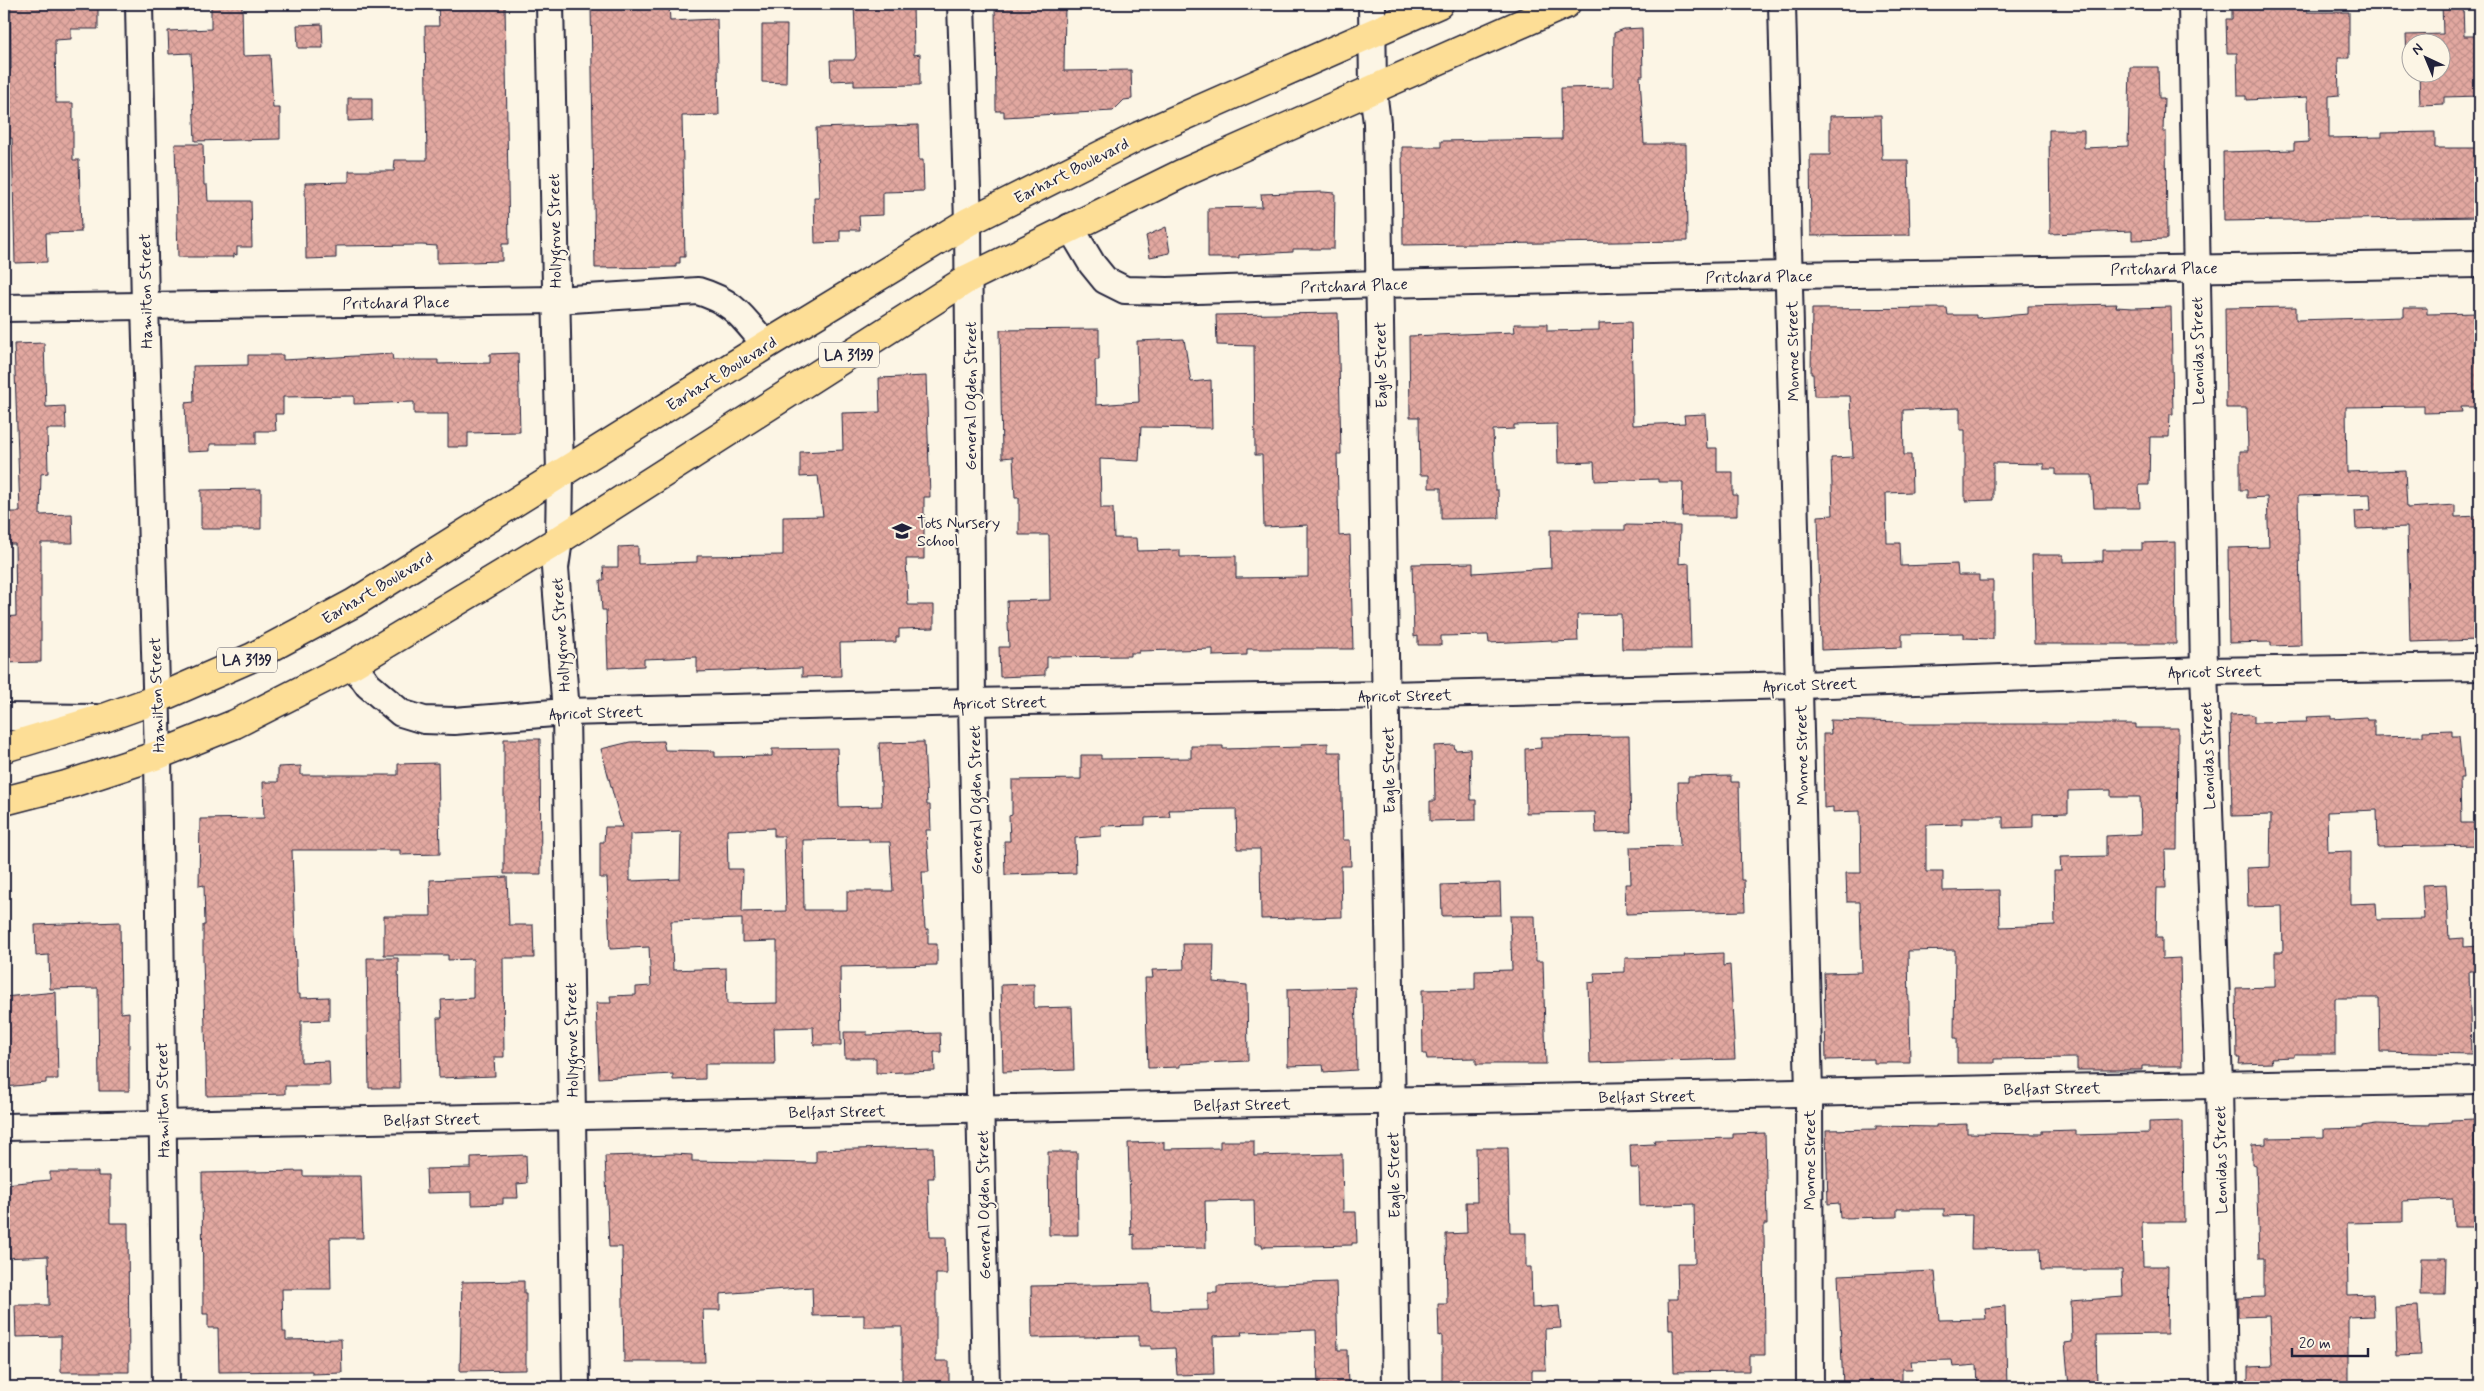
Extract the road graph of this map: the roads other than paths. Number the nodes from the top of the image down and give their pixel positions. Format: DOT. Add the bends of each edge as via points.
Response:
graph roads {
  1 [pos="139,4"];
  2 [pos="550,4"];
  3 [pos="961,4"];
  4 [pos="1372,4"];
  5 [pos="1439,4"];
  6 [pos="1566,4"];
  7 [pos="1782,4"];
  8 [pos="2192,4"];
  9 [pos="1372,32"];
  10 [pos="1373,90"];
  11 [pos="968,222"];
  12 [pos="1070,227"];
  13 [pos="2480,264"];
  14 [pos="2196,268"];
  15 [pos="1791,275"];
  16 [pos="969,278"];
  17 [pos="1378,284"];
  18 [pos="556,300"];
  19 [pos="145,305"];
  20 [pos="4,308"];
  21 [pos="766,345"];
  22 [pos="560,474"];
  23 [pos="559,540"];
  24 [pos="353,664"];
  25 [pos="2480,667"];
  26 [pos="2204,670"];
  27 [pos="1800,685"];
  28 [pos="1387,695"];
  29 [pos="157,699"];
  30 [pos="972,702"];
  31 [pos="566,712"];
  32 [pos="4,717"];
  33 [pos="104,718"];
  34 [pos="4,748"];
  35 [pos="158,755"];
  36 [pos="4,801"];
  37 [pos="2480,1080"];
  38 [pos="2219,1084"];
  39 [pos="1809,1093"];
  40 [pos="1391,1101"];
  41 [pos="982,1109"];
  42 [pos="572,1116"];
  43 [pos="162,1124"];
  44 [pos="4,1127"];
  45 [pos="166,1387"];
  46 [pos="576,1387"];
  47 [pos="986,1387"];
  48 [pos="1396,1387"];
  49 [pos="1810,1387"];
  50 [pos="2224,1387"];
  1 -- 19 [label="street, Hamilton Street"];
  2 -- 18 [label="street, Hollygrove Street"];
  3 -- 11 [label="street, General Ogden Street"];
  4 -- 9 [label="street, Eagle Street"];
  5 -- 9 [label="main road, Earhart Boulevard / LA 3139"];
  6 -- 10 [label="main road, LA 3139"];
  7 -- 15 [label="street, Monroe Street"];
  8 -- 14 [label="street, Leonidas Street"];
  9 -- 10 [label="street, Eagle Street"];
  9 -- 11 [label="main road, Earhart Boulevard / LA 3139" via="1139,136"];
  10 -- 12 [label="main road, LA 3139" via="1181,174"];
  10 -- 17 [label="street, Eagle Street" via="1377,123"];
  11 -- 16 [label="street, General Ogden Street"];
  11 -- 21 [label="main road, Earhart Boulevard / LA 3139"];
  12 -- 16 [label="main road, LA 3139"];
  12 -- 17 [label="street, Pritchard Place" via="1105,280 1126,290"];
  13 -- 14 [label="street, Pritchard Place"];
  14 -- 15 [label="street, Pritchard Place"];
  14 -- 26 [label="street, Leonidas Street"];
  15 -- 17 [label="street, Pritchard Place"];
  15 -- 27 [label="street, Monroe Street"];
  16 -- 23 [label="main road, LA 3139"];
  16 -- 30 [label="street, General Ogden Street"];
  17 -- 28 [label="street, Eagle Street"];
  18 -- 19 [label="street, Pritchard Place"];
  18 -- 21 [label="street, Pritchard Place" via="698,292 720,298 738,312"];
  18 -- 22 [label="street, Hollygrove Street"];
  19 -- 20 [label="street, Pritchard Place"];
  19 -- 29 [label="street, Hamilton Street"];
  21 -- 22 [label="main road, Earhart Boulevard / LA 3139"];
  22 -- 23 [label="street, Hollygrove Street"];
  22 -- 29 [label="main road, Earhart Boulevard / LA 3139" via="354,603 252,657"];
  23 -- 24 [label="main road, LA 3139"];
  23 -- 31 [label="street, Hollygrove Street" via="555,568"];
  24 -- 31 [label="street, Apricot Street" via="384,700 401,713 424,720 454,721"];
  24 -- 35 [label="main road, LA 3139" via="235,724"];
  25 -- 26 [label="street, Apricot Street"];
  26 -- 27 [label="street, Apricot Street"];
  26 -- 38 [label="street, Leonidas Street"];
  27 -- 28 [label="street, Apricot Street"];
  27 -- 39 [label="street, Monroe Street"];
  28 -- 30 [label="street, Apricot Street"];
  28 -- 40 [label="street, Eagle Street"];
  29 -- 33 [label="main road, Earhart Boulevard / LA 3139"];
  29 -- 35 [label="street, Hamilton Street"];
  30 -- 31 [label="street, Apricot Street"];
  30 -- 41 [label="street, General Ogden Street"];
  31 -- 42 [label="street, Hollygrove Street"];
  32 -- 33 [label="street, Earhart Boulevard"];
  33 -- 34 [label="main road, LA 3139"];
  35 -- 36 [label="main road, LA 3139"];
  35 -- 43 [label="street, Hamilton Street"];
  37 -- 38 [label="street, Belfast Street"];
  38 -- 39 [label="street, Belfast Street"];
  38 -- 50 [label="street, Leonidas Street"];
  39 -- 40 [label="street, Belfast Street"];
  39 -- 49 [label="street, Monroe Street"];
  40 -- 41 [label="street, Belfast Street"];
  40 -- 48 [label="street, Eagle Street"];
  41 -- 42 [label="street, Belfast Street"];
  41 -- 47 [label="street, General Ogden Street"];
  42 -- 43 [label="street, Belfast Street"];
  42 -- 46 [label="street, Hollygrove Street"];
  43 -- 44 [label="street, Belfast Street"];
  43 -- 45 [label="street, Hamilton Street"];
}
